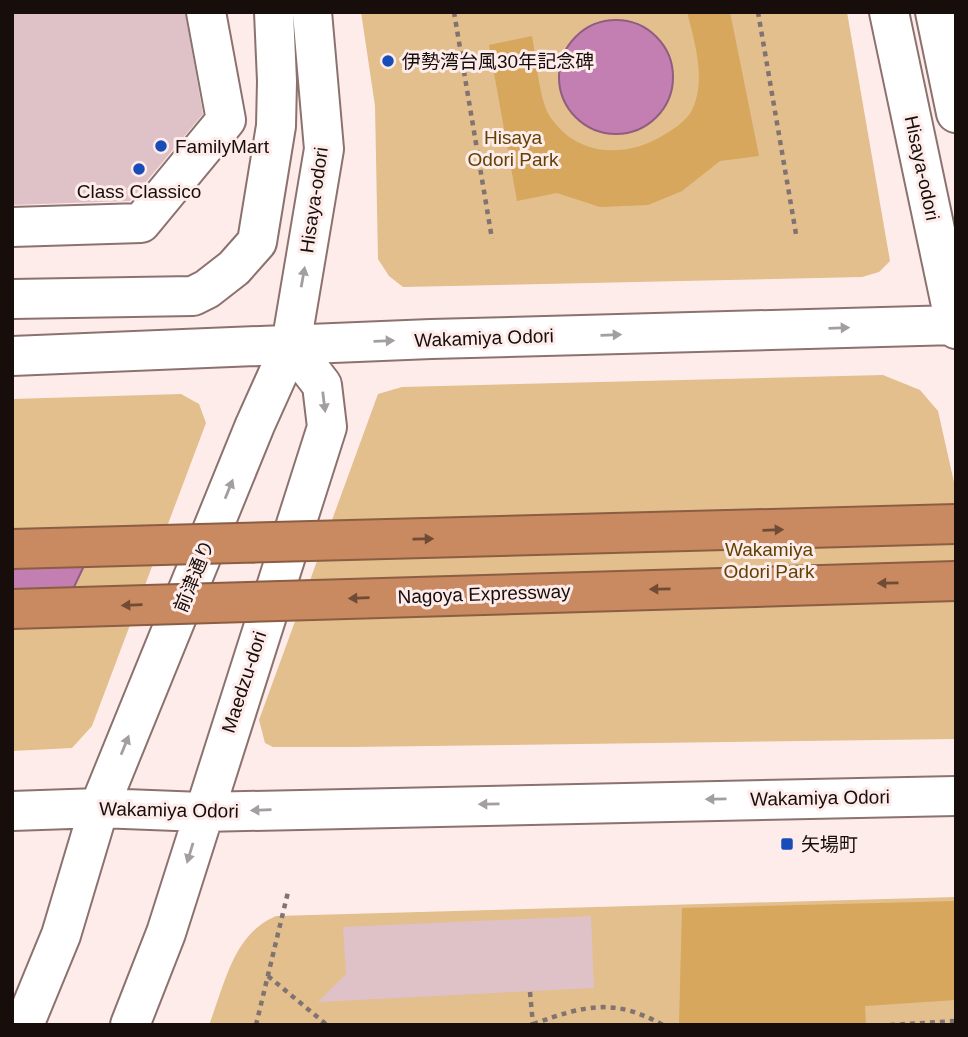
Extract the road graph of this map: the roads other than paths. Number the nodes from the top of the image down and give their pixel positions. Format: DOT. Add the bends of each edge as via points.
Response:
graph roads {
  1 [pos="206,12"];
  2 [pos="274,12"];
  3 [pos="312,12"];
  4 [pos="889,12"];
  5 [pos="935,12"];
  6 [pos="956,113"];
  7 [pos="12,227"];
  8 [pos="12,299"];
  9 [pos="955,326"];
  10 [pos="291,345"];
  11 [pos="12,356"];
  12 [pos="956,524"];
  13 [pos="12,549"];
  14 [pos="956,581"];
  15 [pos="12,609"];
  16 [pos="956,796"];
  17 [pos="99,808"];
  18 [pos="12,811"];
  19 [pos="202,812"];
  20 [pos="24,1025"];
  21 [pos="130,1025"];
  1 -- 7 [label="street" via="226,120 141,223"];
  2 -- 8 [label="street" via="276,127 257,243 234,268 192,296"];
  10 -- 3 [label="street, Hisaya-odori, one-way" via="324,149"];
  4 -- 9 [label="street, Hisaya-odori"];
  5 -- 6 [label="street"];
  10 -- 9 [label="street, Wakamiya Odori, one-way"];
  10 -- 11 [label="street, Wakamiya Odori"];
  17 -- 10 [label="street, 前津通り, one-way"];
  10 -- 19 [label="street, Maedzu-dori, one-way" via="322,385 327,427"];
  13 -- 12 [label="highway, one-way, bridge"];
  14 -- 15 [label="highway, Nagoya Expressway, one-way, bridge"];
  16 -- 19 [label="street, Wakamiya Odori, one-way"];
  17 -- 18 [label="street, Wakamiya Odori"];
  17 -- 19 [label="street, Wakamiya Odori"];
  17 -- 20 [label="street" via="61,935"];
  19 -- 21 [label="street, Maedzu-dori, one-way" via="166,933"];
}
